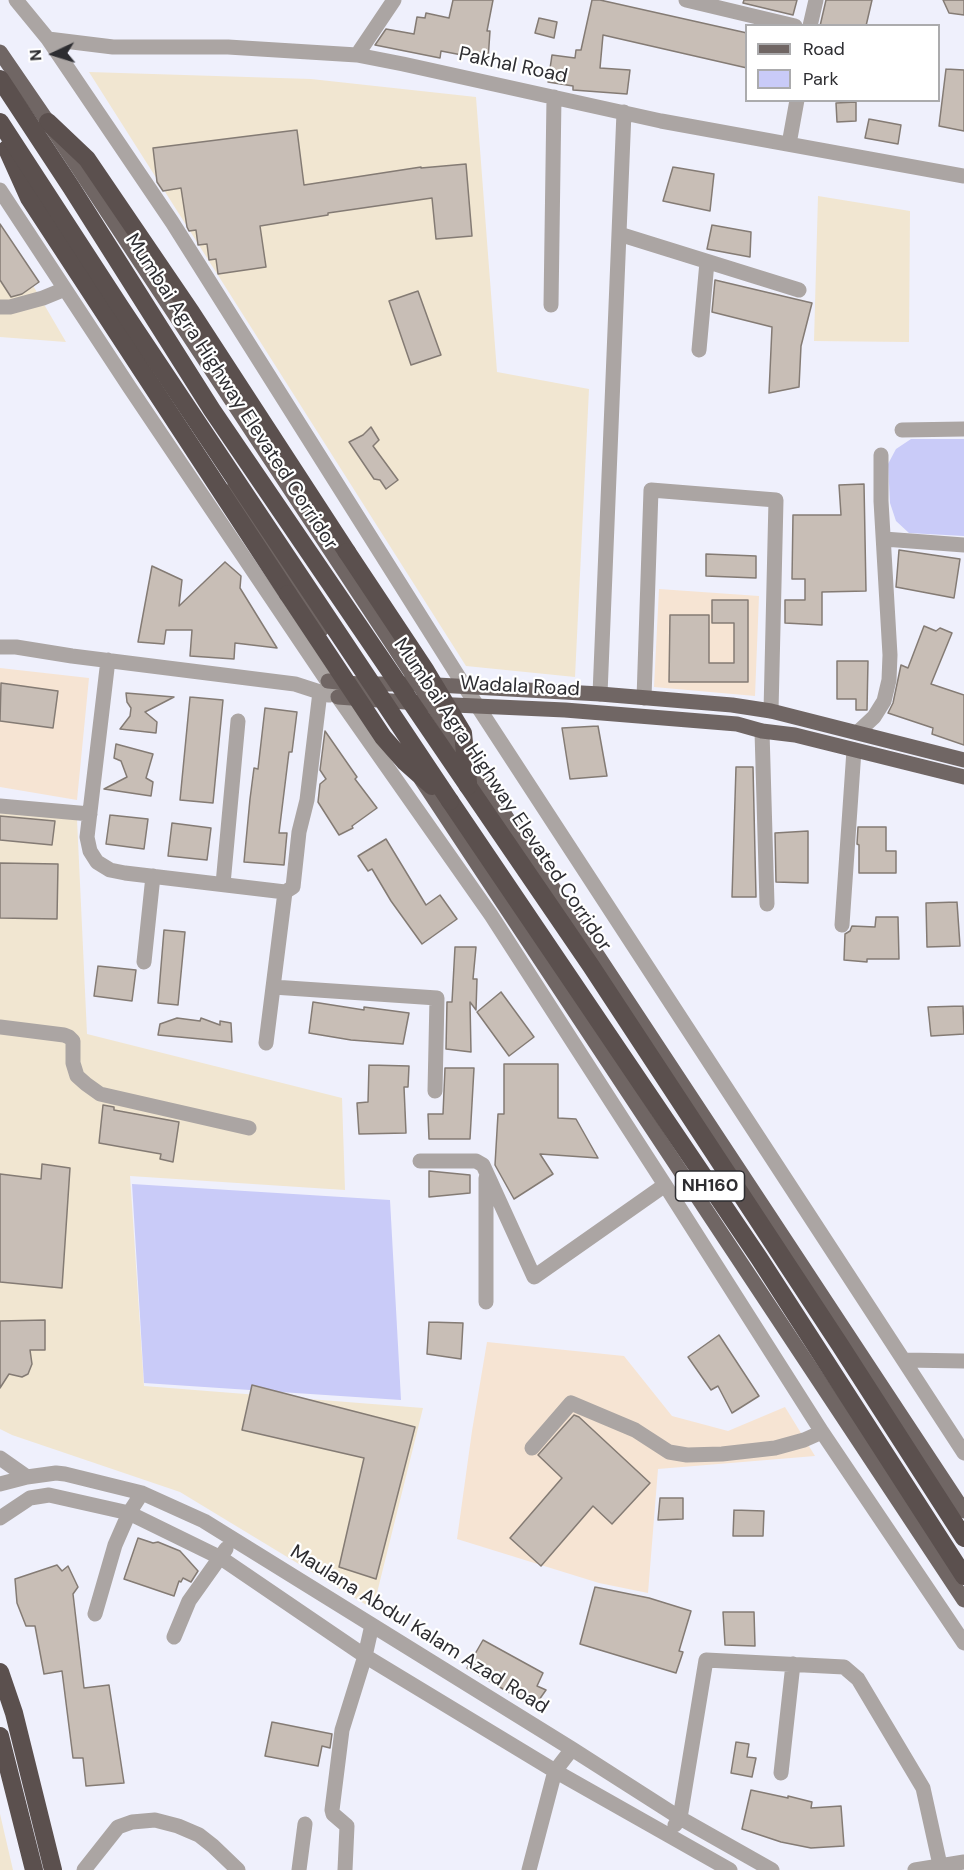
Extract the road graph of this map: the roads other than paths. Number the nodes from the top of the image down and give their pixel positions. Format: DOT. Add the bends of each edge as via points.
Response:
graph roads {
  1 [pos="16,0"];
  2 [pos="394,0"];
  3 [pos="686,0"];
  4 [pos="816,0"];
  5 [pos="787,24"];
  6 [pos="810,24"];
  7 [pos="48,39"];
  8 [pos="0,52"];
  9 [pos="357,55"];
  10 [pos="0,79"];
  11 [pos="554,97"];
  12 [pos="797,102"];
  13 [pos="624,112"];
  14 [pos="0,122"];
  15 [pos="48,122"];
  16 [pos="4,144"];
  17 [pos="789,144"];
  18 [pos="964,176"];
  19 [pos="0,190"];
  20 [pos="619,234"];
  21 [pos="707,262"];
  22 [pos="65,289"];
  23 [pos="799,290"];
  24 [pos="551,305"];
  25 [pos="0,306"];
  26 [pos="699,350"];
  27 [pos="964,429"];
  28 [pos="902,430"];
  29 [pos="881,455"];
  30 [pos="884,539"];
  31 [pos="964,545"];
  32 [pos="0,647"];
  33 [pos="108,660"];
  34 [pos="358,684"];
  35 [pos="419,684"];
  36 [pos="324,687"];
  37 [pos="465,687"];
  38 [pos="600,694"];
  39 [pos="338,698"];
  40 [pos="644,698"];
  41 [pos="369,700"];
  42 [pos="432,704"];
  43 [pos="478,705"];
  44 [pos="771,711"];
  45 [pos="238,722"];
  46 [pos="762,731"];
  47 [pos="858,732"];
  48 [pos="854,750"];
  49 [pos="964,760"];
  50 [pos="964,777"];
  51 [pos="468,786"];
  52 [pos="450,801"];
  53 [pos="0,806"];
  54 [pos="90,814"];
  55 [pos="153,876"];
  56 [pos="223,884"];
  57 [pos="285,892"];
  58 [pos="767,904"];
  59 [pos="843,925"];
  60 [pos="144,962"];
  61 [pos="273,987"];
  62 [pos="0,1027"];
  63 [pos="266,1042"];
  64 [pos="435,1091"];
  65 [pos="249,1128"];
  66 [pos="420,1161"];
  67 [pos="486,1172"];
  68 [pos="665,1185"];
  69 [pos="486,1302"];
  70 [pos="905,1360"];
  71 [pos="964,1361"];
  72 [pos="822,1432"];
  73 [pos="532,1448"];
  74 [pos="964,1453"];
  75 [pos="0,1458"];
  76 [pos="27,1477"];
  77 [pos="0,1484"];
  78 [pos="141,1492"];
  79 [pos="964,1511"];
  80 [pos="129,1513"];
  81 [pos="0,1518"];
  82 [pos="231,1538"];
  83 [pos="964,1538"];
  84 [pos="221,1558"];
  85 [pos="964,1575"];
  86 [pos="964,1600"];
  87 [pos="95,1614"];
  88 [pos="372,1625"];
  89 [pos="174,1637"];
  90 [pos="964,1643"];
  91 [pos="365,1656"];
  92 [pos="793,1665"];
  93 [pos="0,1672"];
  94 [pos="0,1736"];
  95 [pos="572,1749"];
  96 [pos="555,1771"];
  97 [pos="781,1773"];
  98 [pos="680,1818"];
  99 [pos="305,1824"];
  100 [pos="669,1836"];
  101 [pos="964,1862"];
  102 [pos="940,1865"];
  103 [pos="34,1870"];
  104 [pos="53,1870"];
  105 [pos="84,1870"];
  106 [pos="238,1870"];
  107 [pos="299,1870"];
  108 [pos="345,1870"];
  109 [pos="530,1870"];
  110 [pos="730,1870"];
  111 [pos="772,1870"];
  112 [pos="915,1870"];
  1 -- 7 [label="street"];
  2 -- 9 [label="street"];
  3 -- 5 [label="street"];
  4 -- 6 [label="street"];
  7 -- 9 [label="street, Pakhal Road" via="113,47 228,47"];
  7 -- 37 [label="street" via="172,222"];
  8 -- 15 [label="main road"];
  9 -- 11 [label="street, Pakhal Road"];
  10 -- 51 [label="highway, Mumbai Agra Highway Elevated Corridor, bridge" via="212,410"];
  11 -- 13 [label="street, Pakhal Road"];
  11 -- 24 [label="street"];
  12 -- 17 [label="street"];
  13 -- 17 [label="street, Pakhal Road"];
  13 -- 20 [label="street"];
  14 -- 52 [label="highway, bridge"];
  15 -- 35 [label="main road"];
  15 -- 51 [label="highway, bridge" via="87,159 426,670 463,733"];
  16 -- 34 [label="main road"];
  16 -- 52 [label="highway, bridge" via="28,198 383,737"];
  17 -- 18 [label="street, Pakhal Road"];
  19 -- 22 [label="street"];
  20 -- 21 [label="street"];
  20 -- 38 [label="street"];
  21 -- 23 [label="street"];
  21 -- 26 [label="street"];
  22 -- 25 [label="street" via="10,307"];
  22 -- 36 [label="street"];
  27 -- 28 [label="street"];
  29 -- 30 [label="street"];
  30 -- 31 [label="street"];
  30 -- 47 [label="street" via="889,680 884,701"];
  32 -- 33 [label="street"];
  33 -- 36 [label="street"];
  33 -- 54 [label="street"];
  34 -- 35 [label="main road, Wadala Road"];
  34 -- 36 [label="main road, Wadala Road"];
  34 -- 41 [label="main road"];
  35 -- 37 [label="main road, Wadala Road"];
  35 -- 42 [label="main road"];
  36 -- 39 [label="street"];
  36 -- 57 [label="street" via="307,800 298,832 296,875 293,887"];
  37 -- 38 [label="main road, Wadala Road"];
  37 -- 43 [label="street"];
  38 -- 40 [label="main road, Wadala Road"];
  39 -- 41 [label="main road, Wadala Road"];
  39 -- 68 [label="street" via="490,915"];
  40 -- 44 [label="main road, Wadala Road"];
  40 -- 44 [label="street" via="651,490 776,501"];
  41 -- 42 [label="main road, Wadala Road"];
  41 -- 86 [label="main road"];
  42 -- 43 [label="main road, Wadala Road"];
  42 -- 79 [label="main road"];
  43 -- 46 [label="main road, Wadala Road" via="737,724"];
  43 -- 70 [label="street"];
  44 -- 47 [label="main road, Wadala Road"];
  45 -- 56 [label="street"];
  46 -- 48 [label="main road, Wadala Road"];
  46 -- 58 [label="street"];
  47 -- 49 [label="main road, Wadala Road"];
  48 -- 50 [label="main road, Wadala Road"];
  48 -- 59 [label="street"];
  51 -- 83 [label="highway, Mumbai Agra Highway Elevated Corridor / NH160" via="611,996"];
  52 -- 85 [label="highway, NH160" via="759,1258"];
  53 -- 54 [label="street"];
  54 -- 55 [label="street" via="87,837 97,862 110,870"];
  55 -- 56 [label="street"];
  55 -- 60 [label="street"];
  56 -- 57 [label="street"];
  57 -- 61 [label="street"];
  61 -- 63 [label="street"];
  61 -- 64 [label="street" via="437,998"];
  62 -- 65 [label="street" via="69,1037 73,1041 77,1076 100,1094"];
  66 -- 67 [label="street" via="476,1161"];
  67 -- 68 [label="street" via="534,1277"];
  67 -- 69 [label="street"];
  68 -- 72 [label="street"];
  70 -- 71 [label="street"];
  70 -- 74 [label="street"];
  72 -- 73 [label="street" via="775,1448 687,1455 669,1452 635,1430 571,1403"];
  72 -- 90 [label="street"];
  75 -- 76 [label="street"];
  76 -- 77 [label="street, Maulana Abdul Kalam Azad Road"];
  76 -- 78 [label="street, Maulana Abdul Kalam Azad Road" via="65,1473"];
  78 -- 80 [label="street"];
  78 -- 82 [label="street, Maulana Abdul Kalam Azad Road"];
  80 -- 81 [label="street" via="49,1495 30,1498"];
  80 -- 84 [label="street"];
  80 -- 87 [label="street" via="115,1545"];
  82 -- 84 [label="street"];
  82 -- 88 [label="street, Maulana Abdul Kalam Azad Road"];
  84 -- 89 [label="street" via="194,1592"];
  84 -- 91 [label="street"];
  88 -- 91 [label="street"];
  88 -- 95 [label="street, Maulana Abdul Kalam Azad Road"];
  91 -- 96 [label="street"];
  91 -- 108 [label="street" via="342,1730 332,1810 347,1826"];
  92 -- 97 [label="street"];
  92 -- 98 [label="street" via="706,1660"];
  92 -- 102 [label="street" via="844,1667 858,1679 923,1788"];
  93 -- 104 [label="highway"];
  94 -- 103 [label="highway"];
  95 -- 96 [label="street"];
  95 -- 98 [label="street, Maulana Abdul Kalam Azad Road"];
  96 -- 100 [label="street"];
  96 -- 109 [label="street"];
  98 -- 100 [label="street"];
  98 -- 111 [label="street, Maulana Abdul Kalam Azad Road"];
  99 -- 107 [label="street"];
  100 -- 110 [label="street"];
  101 -- 102 [label="street"];
  102 -- 112 [label="street"];
  105 -- 106 [label="street" via="118,1827 155,1820 199,1835"];
}
